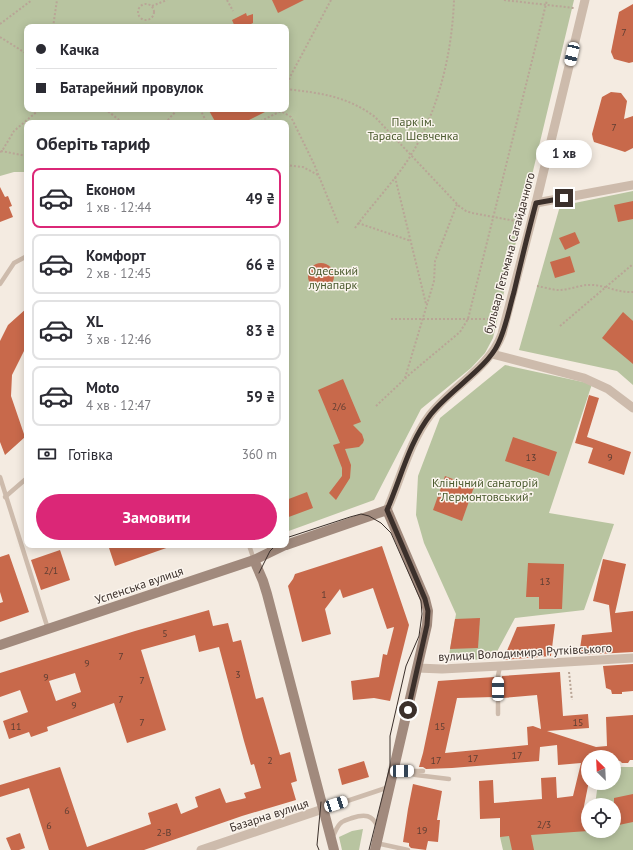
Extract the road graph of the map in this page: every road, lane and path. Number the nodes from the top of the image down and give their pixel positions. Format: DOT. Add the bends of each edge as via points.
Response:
graph roads {
  1 [pos="32,0"];
  2 [pos="57,0"];
  3 [pos="146,0"];
  4 [pos="167,0"];
  5 [pos="227,0"];
  6 [pos="331,0"];
  7 [pos="454,0"];
  8 [pos="504,0"];
  9 [pos="547,0"];
  10 [pos="146,4"];
  11 [pos="584,4"];
  12 [pos="546,5"];
  13 [pos="152,6"];
  14 [pos="233,11"];
  15 [pos="0,24"];
  16 [pos="53,24"];
  17 [pos="0,37"];
  18 [pos="24,52"];
  19 [pos="289,81"];
  20 [pos="289,88"];
  21 [pos="36,112"];
  22 [pos="109,112"];
  23 [pos="175,112"];
  24 [pos="277,112"];
  25 [pos="284,112"];
  26 [pos="27,120"];
  27 [pos="119,120"];
  28 [pos="168,120"];
  29 [pos="263,120"];
  30 [pos="24,123"];
  31 [pos="1,152"];
  32 [pos="411,155"];
  33 [pos="24,156"];
  34 [pos="289,165"];
  35 [pos="319,175"];
  36 [pos="395,177"];
  37 [pos="633,185"];
  38 [pos="536,203"];
  39 [pos="457,204"];
  40 [pos="493,217"];
  41 [pos="338,223"];
  42 [pos="358,223"];
  43 [pos="530,224"];
  44 [pos="355,228"];
  45 [pos="411,241"];
  46 [pos="24,258"];
  47 [pos="633,264"];
  48 [pos="0,284"];
  49 [pos="537,286"];
  50 [pos="607,286"];
  51 [pos="633,292"];
  52 [pos="426,305"];
  53 [pos="507,318"];
  54 [pos="391,319"];
  55 [pos="422,319"];
  56 [pos="468,319"];
  57 [pos="560,326"];
  58 [pos="492,354"];
  59 [pos="405,379"];
  60 [pos="376,406"];
  61 [pos="633,408"];
  62 [pos="0,477"];
  63 [pos="24,481"];
  64 [pos="5,497"];
  65 [pos="387,510"];
  66 [pos="289,544"];
  67 [pos="250,548"];
  68 [pos="280,548"];
  69 [pos="254,560"];
  70 [pos="48,629"];
  71 [pos="0,645"];
  72 [pos="633,658"];
  73 [pos="500,666"];
  74 [pos="418,668"];
  75 [pos="569,672"];
  76 [pos="572,700"];
  77 [pos="498,714"];
  78 [pos="398,770"];
  79 [pos="423,771"];
  80 [pos="450,779"];
  81 [pos="390,787"];
  82 [pos="322,806"];
  83 [pos="379,831"];
  84 [pos="333,845"];
  85 [pos="376,846"];
  86 [pos="201,850"];
  87 [pos="408,850"];
  1 -- 15 [label="path"];
  2 -- 16 [label="path"];
  3 -- 10 [label="path"];
  4 -- 13 [label="path"];
  5 -- 14 [label="path"];
  6 -- 19 [label="path"];
  7 -- 32 [label="path" via="453,29 442,81 425,127"];
  8 -- 12 [label="path"];
  9 -- 12 [label="path"];
  10 -- 13 [label="path"];
  10 -- 13 [label="path" via="140,6 138,12 143,20 152,18 155,12"];
  11 -- 12 [label="path"];
  11 -- 38 [label="street, бульвар Гетьмана Сагайдачного"];
  12 -- 40 [label="path"];
  17 -- 18 [label="path"];
  20 -- 32 [label="path" via="340,98 360,107 375,117"];
  21 -- 26 [label="path"];
  22 -- 27 [label="path"];
  23 -- 28 [label="path"];
  24 -- 29 [label="path"];
  25 -- 35 [label="path" via="291,117"];
  30 -- 31 [label="path" via="14,131"];
  31 -- 33 [label="path"];
  32 -- 36 [label="path"];
  32 -- 39 [label="path"];
  34 -- 35 [label="path" via="303,167"];
  35 -- 41 [label="path"];
  36 -- 42 [label="path"];
  36 -- 45 [label="path"];
  37 -- 38 [label="street"];
  38 -- 43 [label="street, бульвар Гетьмана Сагайдачного"];
  39 -- 40 [label="path" via="466,211"];
  39 -- 52 [label="path" via="435,261 434,281"];
  40 -- 43 [label="path"];
  40 -- 56 [label="path"];
  42 -- 44 [label="path"];
  42 -- 45 [label="path"];
  43 -- 53 [label="street, бульвар Гетьмана Сагайдачного"];
  45 -- 52 [label="path"];
  46 -- 48 [label="lane" via="14,263"];
  47 -- 50 [label="path"];
  49 -- 50 [label="path" via="560,290 583,285"];
  50 -- 51 [label="path" via="618,292"];
  50 -- 57 [label="path"];
  52 -- 55 [label="path"];
  53 -- 56 [label="path"];
  53 -- 58 [label="street, бульвар Гетьмана Сагайдачного" via="498,345"];
  54 -- 55 [label="path"];
  55 -- 56 [label="path"];
  55 -- 59 [label="path"];
  56 -- 59 [label="path" via="460,332"];
  58 -- 61 [label="street" via="584,378 608,389"];
  58 -- 65 [label="street, бульвар Гетьмана Сагайдачного" via="441,402 422,426"];
  59 -- 60 [label="path"];
  62 -- 64 [label="lane"];
  63 -- 64 [label="lane"];
  64 -- 70 [label="lane"];
  65 -- 66 [label="street, Успенська вулиця"];
  65 -- 74 [label="street" via="427,605 427,625"];
  67 -- 69 [label="lane"];
  68 -- 69 [label="street, Успенська вулиця"];
  69 -- 70 [label="street, Успенська вулиця"];
  69 -- 82 [label="street" via="283,655"];
  70 -- 71 [label="street, Успенська вулиця"];
  72 -- 73 [label="street, вулиця Володимира Рутківського"];
  73 -- 74 [label="street, вулиця Володимира Рутківського"];
  73 -- 77 [label="lane"];
  74 -- 78 [label="street"];
  75 -- 76 [label="path"];
  78 -- 79 [label="lane"];
  78 -- 80 [label="lane"];
  78 -- 81 [label="street"];
  81 -- 82 [label="lane, Базарна вулиця"];
  81 -- 83 [label="street"];
  82 -- 84 [label="street"];
  82 -- 86 [label="street, Базарна вулиця"];
  83 -- 84 [label="lane" via="376,822 370,816 363,815 342,822 336,829"];
  83 -- 85 [label="street"];
  85 -- 87 [label="lane"];
}
